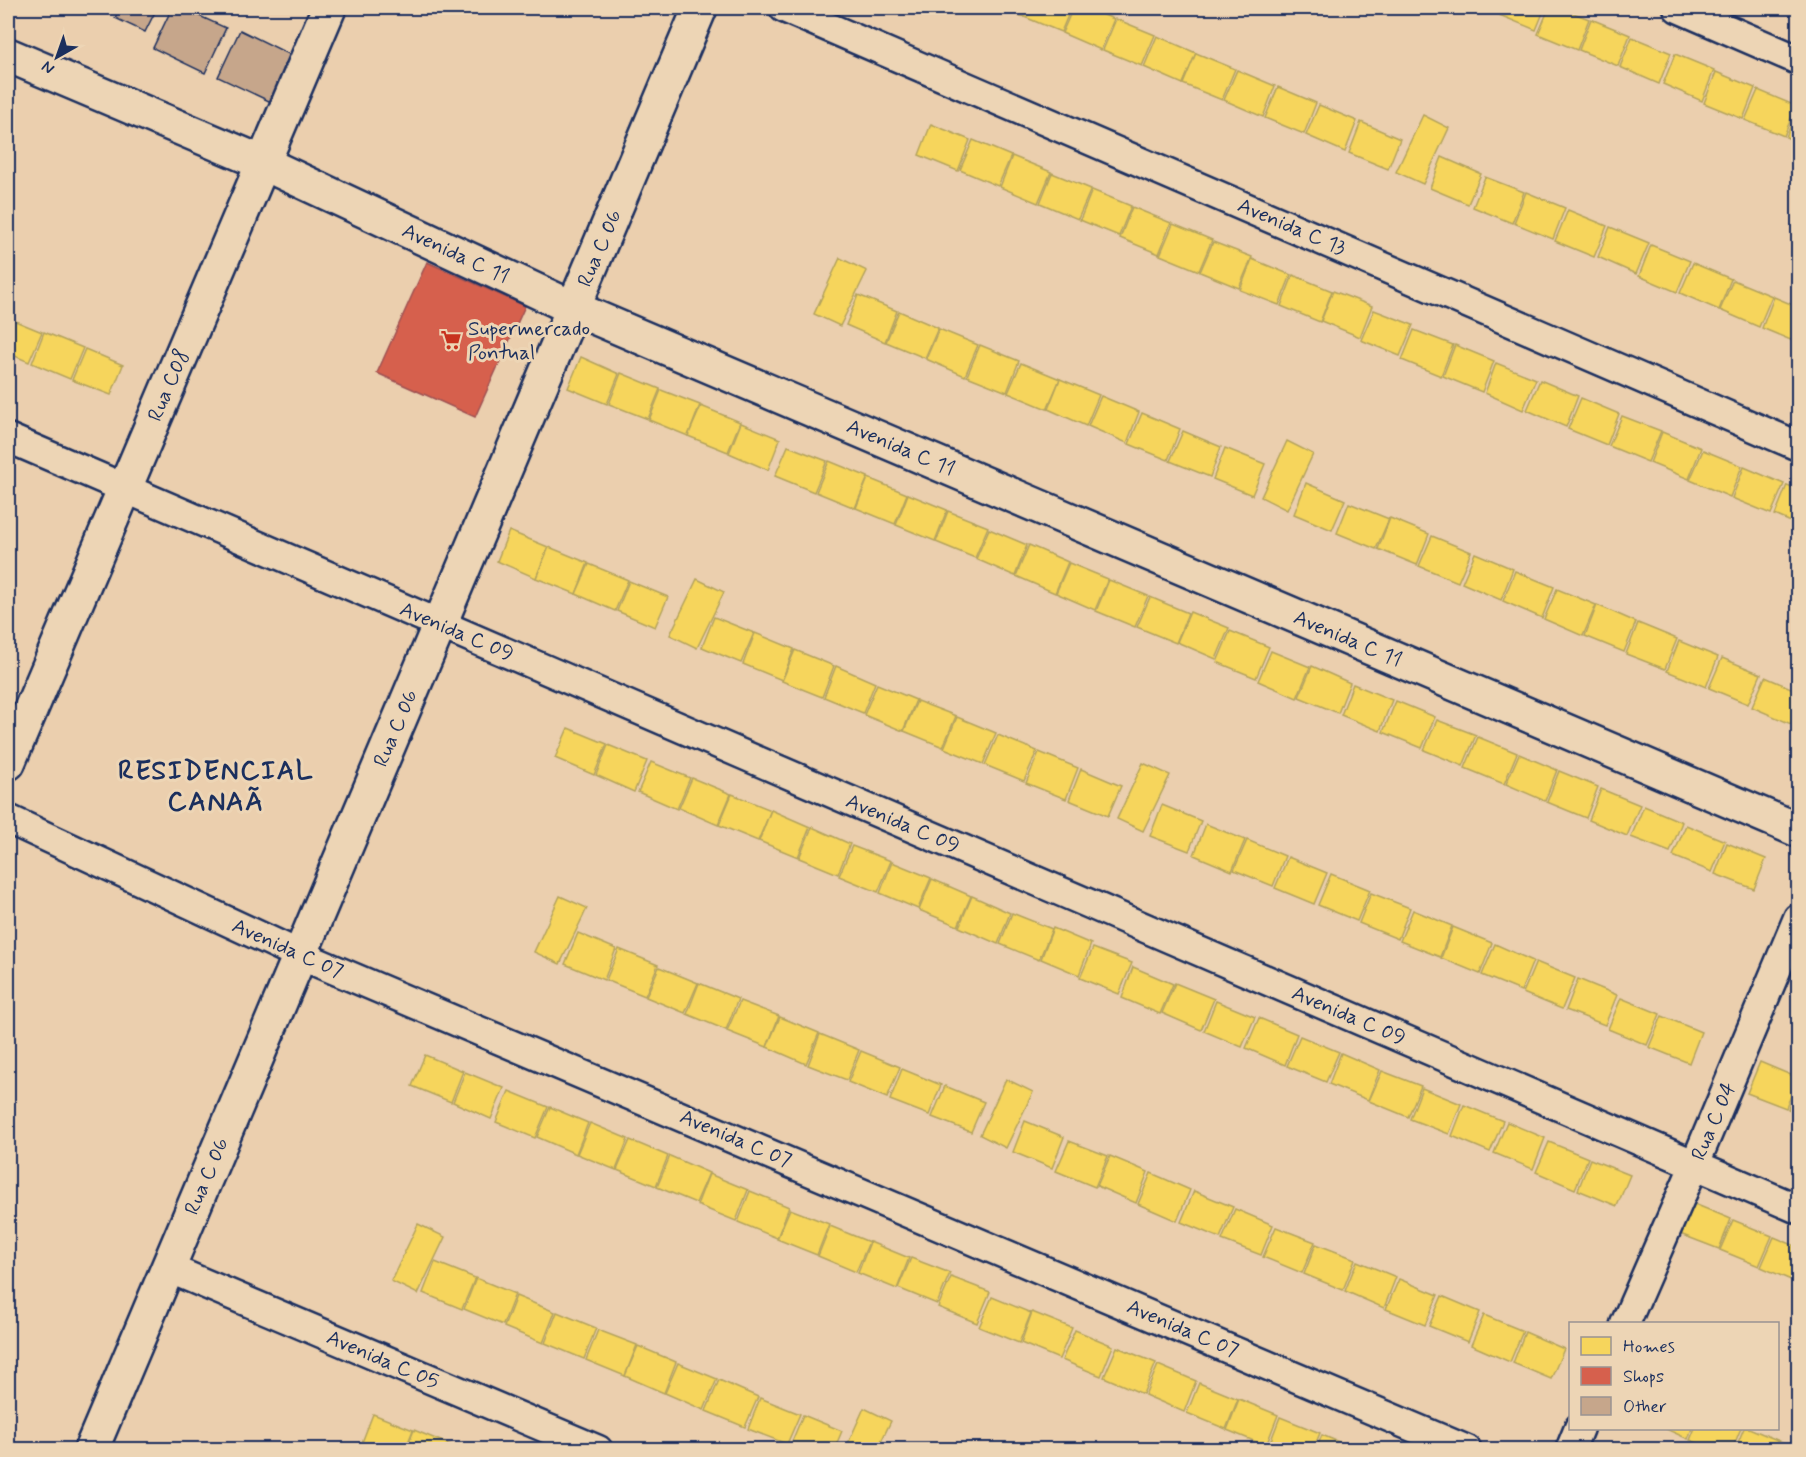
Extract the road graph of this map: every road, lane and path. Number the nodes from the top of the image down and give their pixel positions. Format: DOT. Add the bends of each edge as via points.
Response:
graph roads {
  1 [pos="329,8"];
  2 [pos="700,8"];
  3 [pos="784,8"];
  4 [pos="1678,8"];
  5 [pos="8,55"];
  6 [pos="1798,60"];
  7 [pos="263,163"];
  8 [pos="573,308"];
  9 [pos="8,438"];
  10 [pos="1798,446"];
  11 [pos="124,488"];
  12 [pos="439,624"];
  13 [pos="8,763"];
  14 [pos="8,819"];
  15 [pos="1798,830"];
  16 [pos="1798,918"];
  17 [pos="300,955"];
  18 [pos="1695,1164"];
  19 [pos="1798,1209"];
  20 [pos="168,1268"];
  21 [pos="1625,1322"];
  22 [pos="1578,1430"];
  23 [pos="91,1449"];
  24 [pos="598,1449"];
  25 [pos="1467,1449"];
  26 [pos="1570,1449"];
  1 -- 7 [label="street, Rua C08"];
  2 -- 8 [label="street, Rua C 06"];
  3 -- 10 [label="street, Avenida C 13"];
  4 -- 6 [label="street"];
  5 -- 7 [label="street, Avenida C 11"];
  7 -- 8 [label="street, Avenida C 11"];
  7 -- 11 [label="street, Rua C08"];
  8 -- 12 [label="street, Rua C 06"];
  8 -- 15 [label="street, Avenida C 11"];
  9 -- 11 [label="street, Avenida C 09"];
  11 -- 12 [label="street, Avenida C 09"];
  11 -- 13 [label="street, Rua C08"];
  12 -- 17 [label="street, Rua C 06"];
  12 -- 18 [label="street, Avenida C 09"];
  14 -- 17 [label="street, Avenida C 07"];
  16 -- 18 [label="street, Rua C 04"];
  17 -- 20 [label="street, Rua C 06"];
  17 -- 25 [label="street, Avenida C 07"];
  18 -- 19 [label="street, Avenida C 09"];
  18 -- 21 [label="street, Rua C 04"];
  20 -- 23 [label="street, Rua C 06"];
  20 -- 24 [label="street, Avenida C 05"];
  22 -- 26 [label="street"];
}
